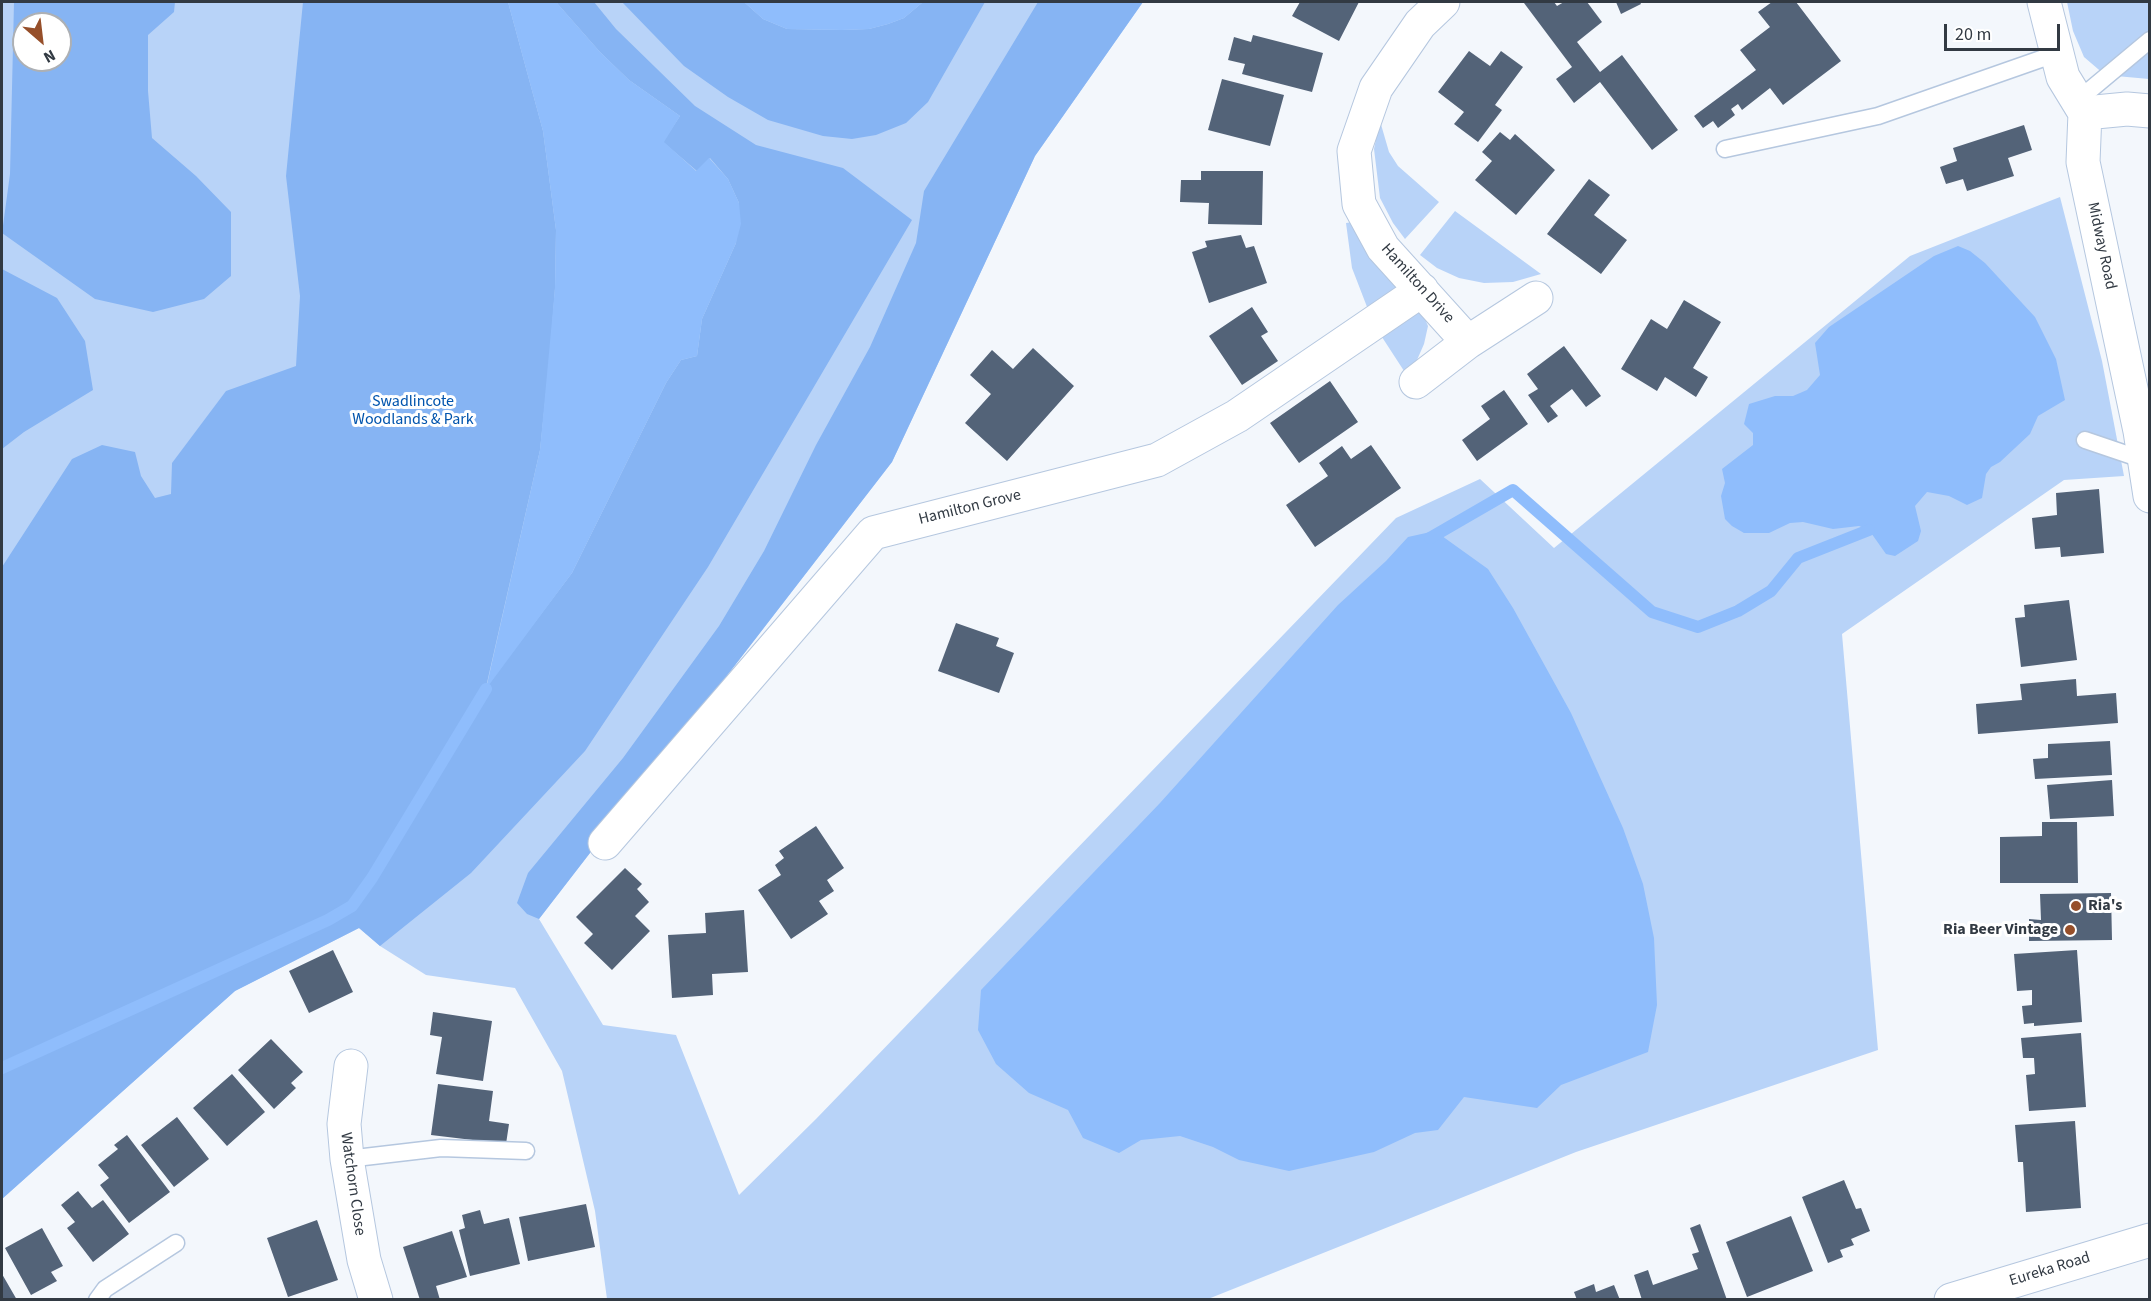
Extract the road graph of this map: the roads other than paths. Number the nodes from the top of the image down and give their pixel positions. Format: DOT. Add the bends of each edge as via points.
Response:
graph roads {
  1 [pos="1443,2"];
  2 [pos="2044,2"];
  3 [pos="2150,40"];
  4 [pos="2058,53"];
  5 [pos="2081,107"];
  6 [pos="2150,111"];
  7 [pos="1725,149"];
  8 [pos="1422,290"];
  9 [pos="1536,298"];
  10 [pos="1468,342"];
  11 [pos="1416,382"];
  12 [pos="2085,441"];
  13 [pos="2144,460"];
  14 [pos="2150,496"];
  15 [pos="605,843"];
  16 [pos="351,1066"];
  17 [pos="526,1150"];
  18 [pos="347,1159"];
  19 [pos="2150,1240"];
  20 [pos="176,1243"];
  21 [pos="97,1299"];
  22 [pos="376,1299"];
  23 [pos="1951,1299"];
  1 -- 8 [label="street, Hamilton Drive" via="1420,24 1376,88 1354,151 1359,204 1383,248"];
  2 -- 4 [label="street"];
  3 -- 5 [label="lane"];
  4 -- 5 [label="street" via="2063,76"];
  4 -- 7 [label="lane" via="1878,116"];
  5 -- 6 [label="street"];
  5 -- 13 [label="street, Midway Road" via="2083,162"];
  8 -- 10 [label="street, Hamilton Drive"];
  8 -- 15 [label="street, Hamilton Grove" via="1238,416 1157,460 873,533"];
  9 -- 10 [label="street"];
  10 -- 11 [label="street"];
  12 -- 13 [label="lane"];
  13 -- 14 [label="street, Midway Road"];
  16 -- 18 [label="street, Watchorn Close" via="344,1124"];
  17 -- 18 [label="lane" via="441,1148"];
  18 -- 22 [label="street, Watchorn Close" via="364,1260"];
  19 -- 23 [label="street, Eureka Road"];
  20 -- 21 [label="lane" via="105,1289"];
}
